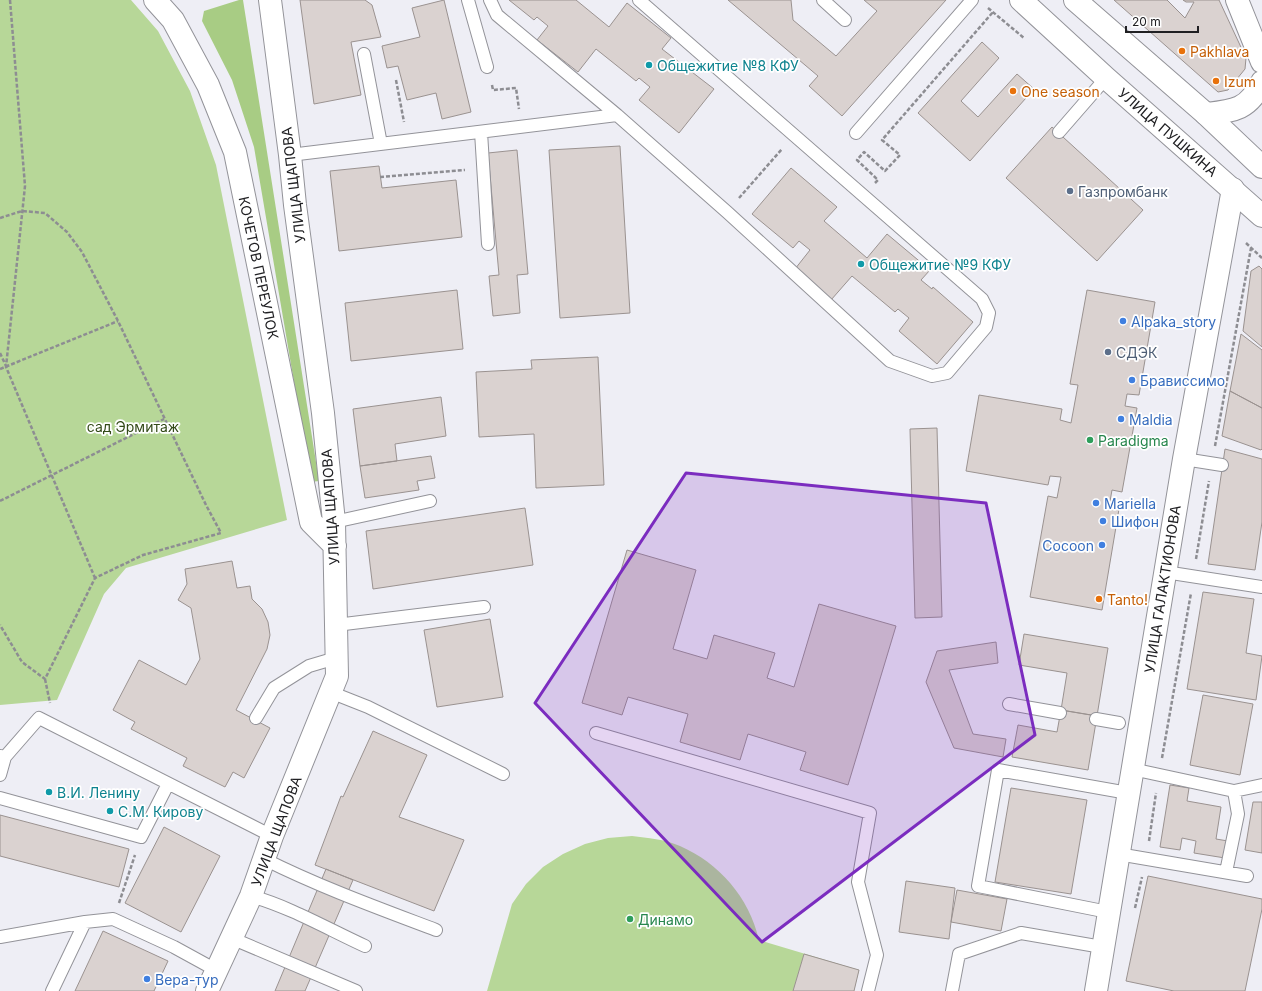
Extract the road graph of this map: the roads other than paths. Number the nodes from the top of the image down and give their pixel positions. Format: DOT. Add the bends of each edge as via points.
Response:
graph roads {
  1 [pos="155,0"];
  2 [pos="270,0"];
  3 [pos="468,0"];
  4 [pos="490,0"];
  5 [pos="639,0"];
  6 [pos="823,0"];
  7 [pos="972,0"];
  8 [pos="1021,0"];
  9 [pos="1075,0"];
  10 [pos="1237,0"];
  11 [pos="845,20"];
  12 [pos="364,54"];
  13 [pos="1262,62"];
  14 [pos="487,67"];
  15 [pos="1106,78"];
  16 [pos="1262,82"];
  17 [pos="1206,114"];
  18 [pos="617,115"];
  19 [pos="481,132"];
  20 [pos="1059,132"];
  21 [pos="856,133"];
  22 [pos="381,144"];
  23 [pos="290,155"];
  24 [pos="1262,167"];
  25 [pos="1232,188"];
  26 [pos="1262,216"];
  27 [pos="488,244"];
  28 [pos="1184,459"];
  29 [pos="1217,464"];
  30 [pos="430,501"];
  31 [pos="334,522"];
  32 [pos="334,546"];
  33 [pos="1165,572"];
  34 [pos="1262,587"];
  35 [pos="484,607"];
  36 [pos="336,624"];
  37 [pos="336,658"];
  38 [pos="330,692"];
  39 [pos="1009,704"];
  40 [pos="1060,713"];
  41 [pos="256,718"];
  42 [pos="1096,719"];
  43 [pos="1119,722"];
  44 [pos="596,733"];
  45 [pos="3,757"];
  46 [pos="1132,769"];
  47 [pos="503,774"];
  48 [pos="0,775"];
  49 [pos="168,784"];
  50 [pos="1262,785"];
  51 [pos="1234,791"];
  52 [pos="1128,793"];
  53 [pos="0,798"];
  54 [pos="272,836"];
  55 [pos="1118,854"];
  56 [pos="264,859"];
  57 [pos="1226,872"];
  58 [pos="1247,876"];
  59 [pos="251,896"];
  60 [pos="1108,912"];
  61 [pos="85,922"];
  62 [pos="436,930"];
  63 [pos="0,937"];
  64 [pos="231,938"];
  65 [pos="365,946"];
  66 [pos="1102,947"];
  67 [pos="216,970"];
  68 [pos="341,988"];
  69 [pos="52,991"];
  70 [pos="207,991"];
  71 [pos="356,991"];
  72 [pos="868,991"];
  73 [pos="952,991"];
  74 [pos="1096,991"];
  1 -- 32 [label="street, КОЧЕТОВ ПЕРЕУЛОК" via="174,20 208,85 235,152 311,522"];
  2 -- 23 [label="street, УЛИЦА ЩАПОВА"];
  3 -- 14 [label="lane"];
  4 -- 18 [label="lane" via="497,15"];
  5 -- 18 [label="lane" via="982,300 989,313 986,327 947,373 932,376 890,361"];
  6 -- 11 [label="lane"];
  7 -- 21 [label="lane"];
  8 -- 15 [label="street, УЛИЦА ПУШКИНА"];
  9 -- 17 [label="street"];
  10 -- 13 [label="street"];
  12 -- 22 [label="lane"];
  15 -- 20 [label="lane"];
  15 -- 25 [label="street, УЛИЦА ПУШКИНА"];
  16 -- 17 [label="street" via="1246,104 1233,111"];
  17 -- 24 [label="street"];
  18 -- 19 [label="lane"];
  19 -- 22 [label="lane"];
  19 -- 27 [label="lane"];
  22 -- 23 [label="lane"];
  23 -- 31 [label="street, УЛИЦА ЩАПОВА" via="323,413"];
  25 -- 26 [label="street, УЛИЦА ПУШКИНА"];
  25 -- 28 [label="street, УЛИЦА ГАЛАКТИОНОВА"];
  28 -- 29 [label="lane"];
  28 -- 33 [label="street, УЛИЦА ГАЛАКТИОНОВА"];
  30 -- 31 [label="lane"];
  31 -- 32 [label="street, УЛИЦА ЩАПОВА"];
  32 -- 36 [label="street, УЛИЦА ЩАПОВА"];
  33 -- 34 [label="lane"];
  33 -- 46 [label="street, УЛИЦА ГАЛАКТИОНОВА"];
  35 -- 36 [label="lane"];
  36 -- 37 [label="street, УЛИЦА ЩАПОВА"];
  37 -- 38 [label="street, УЛИЦА ЩАПОВА" via="337,676"];
  37 -- 41 [label="lane" via="309,666 274,688"];
  38 -- 47 [label="lane" via="368,707"];
  38 -- 54 [label="street, УЛИЦА ЩАПОВА"];
  39 -- 40 [label="lane"];
  42 -- 43 [label="lane"];
  44 -- 72 [label="lane" via="870,813 858,882 877,955"];
  45 -- 48 [label="lane"];
  45 -- 49 [label="lane" via="39,718"];
  46 -- 51 [label="lane"];
  46 -- 52 [label="street, УЛИЦА ГАЛАКТИОНОВА"];
  49 -- 53 [label="lane" via="141,837"];
  49 -- 54 [label="lane"];
  50 -- 51 [label="lane"];
  51 -- 57 [label="lane" via="1238,814"];
  52 -- 55 [label="street, УЛИЦА ГАЛАКТИОНОВА"];
  52 -- 60 [label="lane" via="998,770 978,886"];
  54 -- 56 [label="street, УЛИЦА ЩАПОВА"];
  55 -- 57 [label="lane"];
  55 -- 60 [label="street, УЛИЦА ГАЛАКТИОНОВА"];
  56 -- 59 [label="street, УЛИЦА ЩАПОВА"];
  56 -- 62 [label="lane" via="334,891"];
  57 -- 58 [label="lane"];
  59 -- 64 [label="street, УЛИЦА ЩАПОВА"];
  59 -- 65 [label="lane"];
  60 -- 66 [label="street, УЛИЦА ГАЛАКТИОНОВА"];
  61 -- 63 [label="lane"];
  61 -- 67 [label="lane" via="113,920 174,947"];
  61 -- 69 [label="lane"];
  64 -- 67 [label="street, УЛИЦА ЩАПОВА"];
  64 -- 68 [label="lane"];
  66 -- 73 [label="lane" via="1021,933 959,954"];
  66 -- 74 [label="street, УЛИЦА ГАЛАКТИОНОВА"];
  67 -- 70 [label="street, УЛИЦА ЩАПОВА"];
  68 -- 71 [label="lane"];
}
